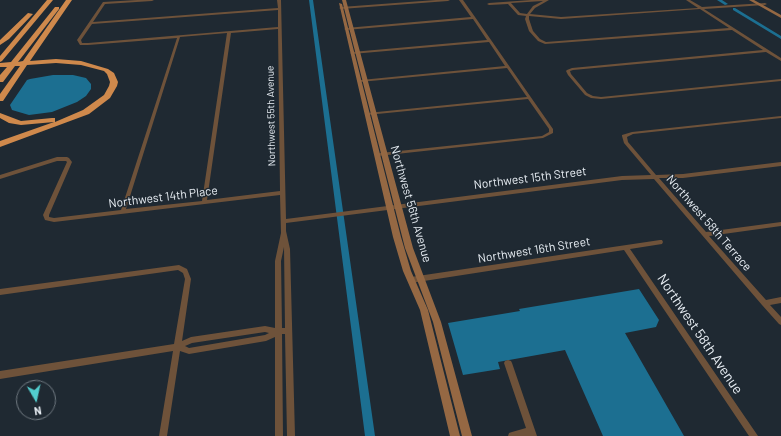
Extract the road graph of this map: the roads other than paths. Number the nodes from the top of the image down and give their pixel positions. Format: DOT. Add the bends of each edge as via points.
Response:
graph roads {
  1 [pos="44,0"];
  2 [pos="50,0"];
  3 [pos="64,0"];
  4 [pos="69,0"];
  5 [pos="152,0"];
  6 [pos="279,0"];
  7 [pos="340,0"];
  8 [pos="344,0"];
  9 [pos="448,0"];
  10 [pos="461,0"];
  11 [pos="548,0"];
  12 [pos="688,0"];
  13 [pos="751,0"];
  14 [pos="758,2"];
  15 [pos="509,3"];
  16 [pos="489,4"];
  17 [pos="344,8"];
  18 [pos="279,9"];
  19 [pos="701,9"];
  20 [pos="781,13"];
  21 [pos="528,15"];
  22 [pos="781,17"];
  23 [pos="474,18"];
  24 [pos="90,23"];
  25 [pos="280,28"];
  26 [pos="349,28"];
  27 [pos="732,29"];
  28 [pos="229,32"];
  29 [pos="179,36"];
  30 [pos="489,41"];
  31 [pos="0,43"];
  32 [pos="768,51"];
  33 [pos="355,53"];
  34 [pos="0,60"];
  35 [pos="781,60"];
  36 [pos="31,64"];
  37 [pos="0,67"];
  38 [pos="508,67"];
  39 [pos="0,80"];
  40 [pos="781,80"];
  41 [pos="359,81"];
  42 [pos="365,81"];
  43 [pos="529,98"];
  44 [pos="0,99"];
  45 [pos="367,114"];
  46 [pos="374,114"];
  47 [pos="0,115"];
  48 [pos="781,117"];
  49 [pos="0,144"];
  50 [pos="384,155"];
  51 [pos="377,156"];
  52 [pos="781,164"];
  53 [pos="0,177"];
  54 [pos="655,177"];
  55 [pos="282,194"];
  56 [pos="204,202"];
  57 [pos="398,207"];
  58 [pos="389,208"];
  59 [pos="123,211"];
  60 [pos="283,221"];
  61 [pos="781,224"];
  62 [pos="283,231"];
  63 [pos="705,234"];
  64 [pos="660,242"];
  65 [pos="626,248"];
  66 [pos="421,278"];
  67 [pos="411,280"];
  68 [pos="0,292"];
  69 [pos="781,300"];
  70 [pos="764,303"];
  71 [pos="781,322"];
  72 [pos="289,330"];
  73 [pos="278,332"];
  74 [pos="177,347"];
  75 [pos="508,363"];
  76 [pos="0,375"];
  77 [pos="533,434"];
  78 [pos="163,436"];
  79 [pos="280,436"];
  80 [pos="291,436"];
  81 [pos="455,436"];
  82 [pos="468,436"];
  83 [pos="512,436"];
  84 [pos="754,436"];
  1 -- 31 [label="highway"];
  2 -- 34 [label="highway"];
  3 -- 39 [label="highway"];
  4 -- 44 [label="highway"];
  5 -- 24 [label="street" via="104,3"];
  6 -- 18 [label="street, Northwest 55th Avenue"];
  7 -- 17 [label="street, Northwest 56th Avenue"];
  8 -- 17 [label="street, Northwest 56th Avenue"];
  9 -- 17 [label="street"];
  10 -- 23 [label="street"];
  11 -- 15 [label="street"];
  11 -- 21 [label="street" via="534,7"];
  12 -- 19 [label="street"];
  13 -- 14 [label="street"];
  14 -- 19 [label="street"];
  14 -- 20 [label="street"];
  14 -- 22 [label="street"];
  15 -- 16 [label="street"];
  15 -- 21 [label="street" via="518,13"];
  17 -- 26 [label="street, Northwest 56th Avenue"];
  18 -- 24 [label="street"];
  18 -- 25 [label="street, Northwest 55th Avenue"];
  19 -- 21 [label="street" via="572,18"];
  19 -- 27 [label="street"];
  21 -- 27 [label="street" via="530,31 545,43"];
  23 -- 26 [label="street"];
  23 -- 30 [label="street"];
  24 -- 29 [label="street" via="79,40 81,44"];
  25 -- 28 [label="street"];
  25 -- 55 [label="street, Northwest 55th Avenue"];
  26 -- 33 [label="street, Northwest 56th Avenue"];
  27 -- 32 [label="street"];
  28 -- 29 [label="street"];
  28 -- 56 [label="street"];
  29 -- 59 [label="street"];
  30 -- 33 [label="street"];
  30 -- 38 [label="street"];
  32 -- 35 [label="street"];
  32 -- 40 [label="street" via="572,68 568,71 586,94 592,97"];
  33 -- 41 [label="street, Northwest 56th Avenue"];
  33 -- 42 [label="street, Northwest 56th Avenue"];
  36 -- 37 [label="highway"];
  36 -- 47 [label="highway" via="66,64 90,68 105,74 108,87 102,96 90,105 53,120 21,123"];
  36 -- 49 [label="highway" via="69,62 99,67 110,73 113,86 101,102 86,112"];
  38 -- 42 [label="street"];
  38 -- 43 [label="street"];
  41 -- 42 [label="street"];
  41 -- 45 [label="street, Northwest 56th Avenue"];
  42 -- 46 [label="street, Northwest 56th Avenue"];
  43 -- 46 [label="street"];
  43 -- 50 [label="street" via="551,129 551,133 543,137"];
  45 -- 46 [label="street"];
  45 -- 51 [label="street, Northwest 56th Avenue"];
  46 -- 50 [label="street, Northwest 56th Avenue"];
  48 -- 54 [label="street, Northwest 58th Terrace" via="632,133 624,136 626,142"];
  50 -- 51 [label="street"];
  50 -- 57 [label="street, Northwest 56th Avenue"];
  51 -- 58 [label="street, Northwest 56th Avenue"];
  52 -- 54 [label="street, Northwest 15th Street"];
  53 -- 59 [label="street, Northwest 14th Place" via="57,159 67,159 70,162 46,215 47,219"];
  54 -- 57 [label="street, Northwest 15th Street" via="622,178"];
  54 -- 63 [label="street, Northwest 58th Terrace"];
  55 -- 56 [label="street, Northwest 14th Place"];
  55 -- 60 [label="street, Northwest 55th Avenue"];
  56 -- 59 [label="street, Northwest 14th Place"];
  57 -- 58 [label="street, Northwest 15th Street"];
  57 -- 66 [label="street, Northwest 56th Avenue" via="409,248"];
  58 -- 60 [label="street, Northwest 15th Street"];
  58 -- 67 [label="street, Northwest 56th Avenue"];
  60 -- 62 [label="street, Northwest 55th Avenue"];
  61 -- 63 [label="street"];
  62 -- 72 [label="street, Northwest 55th Avenue" via="287,249"];
  62 -- 73 [label="street, Northwest 55th Avenue" via="278,261"];
  63 -- 70 [label="street, Northwest 58th Terrace"];
  64 -- 65 [label="street, Northwest 16th Street"];
  65 -- 66 [label="street, Northwest 16th Street"];
  65 -- 84 [label="street, Northwest 58th Avenue"];
  66 -- 67 [label="street, Northwest 16th Street"];
  66 -- 82 [label="street, Northwest 56th Avenue" via="437,322"];
  67 -- 81 [label="street, Northwest 56th Avenue" via="424,310"];
  68 -- 74 [label="street" via="179,267 185,271 188,279"];
  69 -- 70 [label="street"];
  70 -- 71 [label="street, Northwest 58th Terrace"];
  72 -- 73 [label="street"];
  72 -- 80 [label="street, Northwest 55th Avenue"];
  73 -- 74 [label="street" via="264,329 191,340"];
  73 -- 74 [label="street" via="266,338 189,352"];
  73 -- 79 [label="street, Northwest 55th Avenue"];
  74 -- 76 [label="street"];
  74 -- 78 [label="street"];
  75 -- 77 [label="street"];
  77 -- 83 [label="street"];
}
